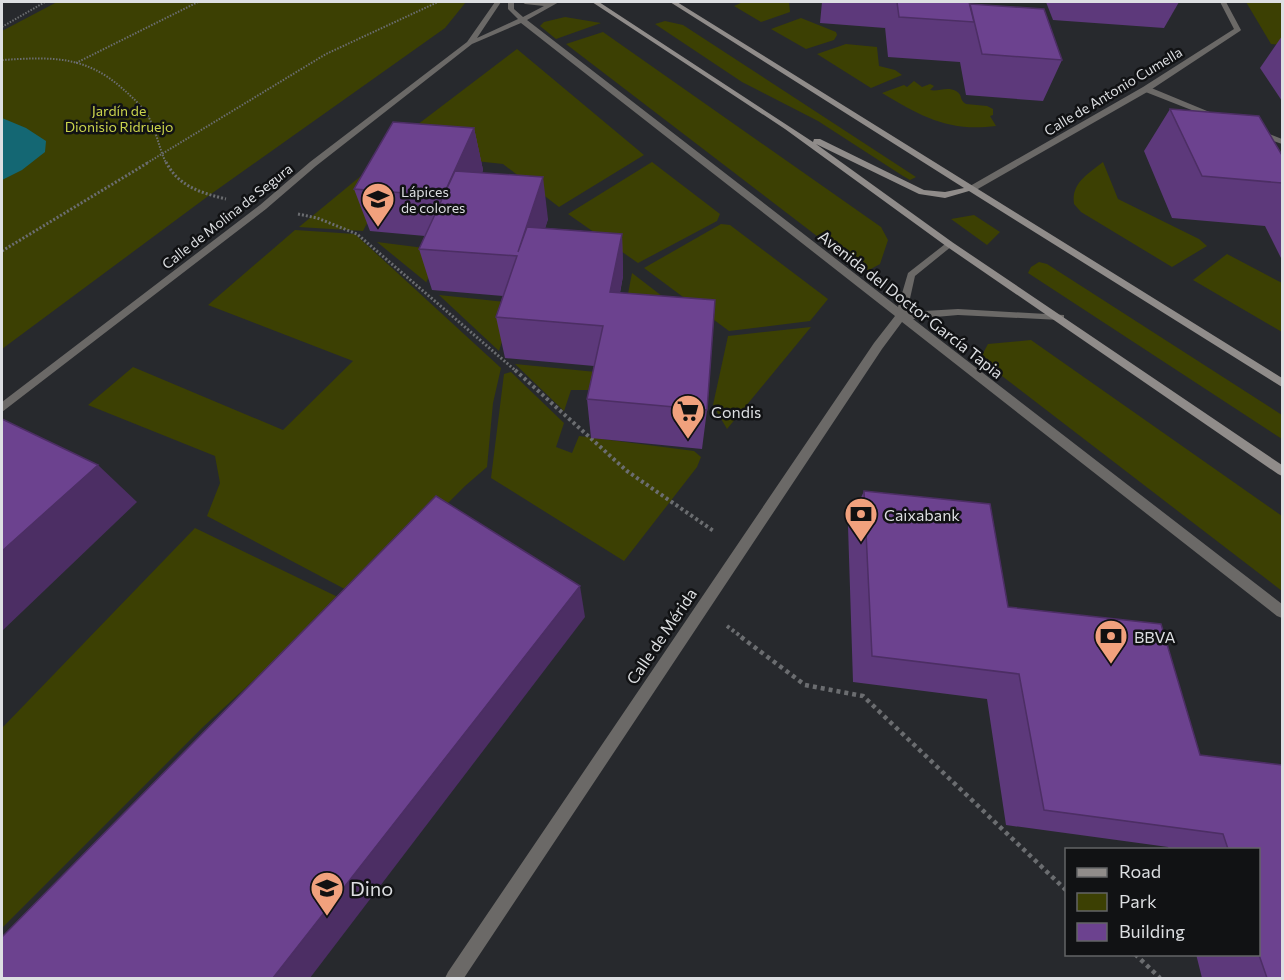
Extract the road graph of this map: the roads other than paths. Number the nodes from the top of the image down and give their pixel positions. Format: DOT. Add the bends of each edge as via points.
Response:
graph roads {
  1 [pos="498,2"];
  2 [pos="511,2"];
  3 [pos="525,2"];
  4 [pos="556,2"];
  5 [pos="595,2"];
  6 [pos="674,2"];
  7 [pos="1223,2"];
  8 [pos="522,20"];
  9 [pos="470,43"];
  10 [pos="1146,88"];
  11 [pos="1227,120"];
  12 [pos="789,127"];
  13 [pos="1249,129"];
  14 [pos="1282,142"];
  15 [pos="973,189"];
  16 [pos="949,244"];
  17 [pos="902,316"];
  18 [pos="1060,317"];
  19 [pos="1282,383"];
  20 [pos="2,408"];
  21 [pos="1282,471"];
  22 [pos="1282,612"];
  23 [pos="454,978"];
  1 -- 9 [label="street, Calle de Molina de Segura"];
  2 -- 8 [label="street" via="511,9"];
  3 -- 4 [label="street"];
  4 -- 8 [label="street, Calle de Molina de Segura"];
  5 -- 12 [label="main road"];
  6 -- 15 [label="main road"];
  7 -- 10 [label="street, Calle de Antonio Cumella" via="1238,30"];
  8 -- 9 [label="street, Calle de Molina de Segura"];
  8 -- 17 [label="street, Avenida del Doctor García Tapia"];
  9 -- 20 [label="street, Calle de Molina de Segura"];
  10 -- 11 [label="street"];
  10 -- 15 [label="street, Calle de Antonio Cumella"];
  12 -- 15 [label="main road" via="922,192 945,195"];
  12 -- 16 [label="main road"];
  13 -- 14 [label="street"];
  15 -- 19 [label="main road"];
  16 -- 17 [label="street, Calle de Mérida" via="911,275"];
  16 -- 18 [label="main road"];
  17 -- 18 [label="street" via="958,312"];
  17 -- 22 [label="street, Avenida del Doctor García Tapia"];
  17 -- 23 [label="street, Calle de Mérida" via="871,356"];
  18 -- 21 [label="main road"];
}
